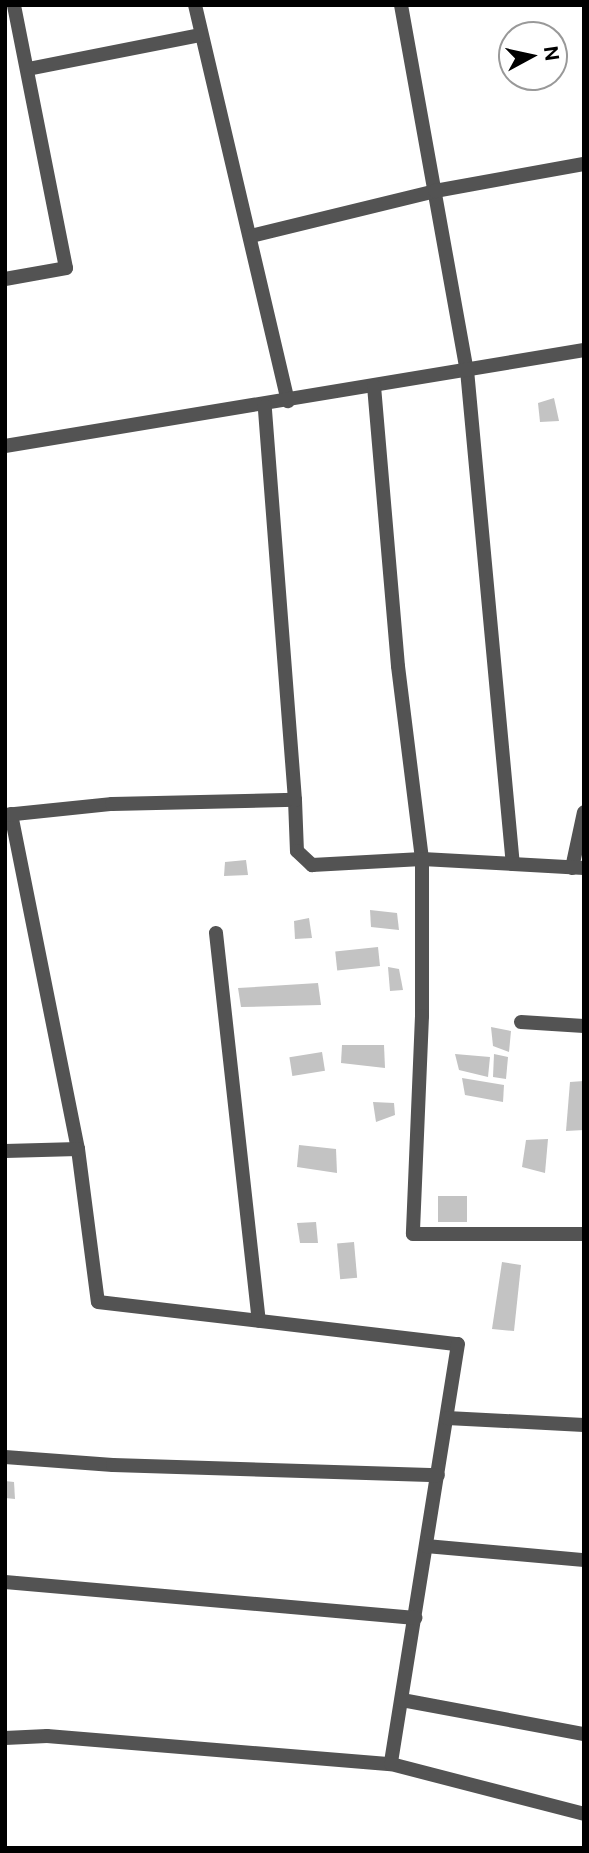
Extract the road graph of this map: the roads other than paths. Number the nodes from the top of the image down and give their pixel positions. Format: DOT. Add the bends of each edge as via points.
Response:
graph roads {
  1 [pos="14,5"];
  2 [pos="195,5"];
  3 [pos="401,5"];
  4 [pos="200,35"];
  5 [pos="28,69"];
  6 [pos="584,164"];
  7 [pos="435,191"];
  8 [pos="251,236"];
  9 [pos="5,279"];
  10 [pos="584,350"];
  11 [pos="467,370"];
  12 [pos="374,386"];
  13 [pos="288,401"];
  14 [pos="265,405"];
  15 [pos="5,446"];
  16 [pos="295,800"];
  17 [pos="584,812"];
  18 [pos="8,815"];
  19 [pos="422,859"];
  20 [pos="513,864"];
  21 [pos="578,868"];
  22 [pos="216,933"];
  23 [pos="521,1022"];
  24 [pos="584,1026"];
  25 [pos="78,1149"];
  26 [pos="5,1151"];
  27 [pos="584,1234"];
  28 [pos="259,1321"];
  29 [pos="447,1418"];
  30 [pos="584,1425"];
  31 [pos="5,1457"];
  32 [pos="438,1475"];
  33 [pos="426,1546"];
  34 [pos="584,1560"];
  35 [pos="5,1582"];
  36 [pos="415,1618"];
  37 [pos="402,1700"];
  38 [pos="584,1734"];
  39 [pos="5,1738"];
  40 [pos="391,1764"];
  41 [pos="584,1814"];
  1 -- 5 [label="street"];
  2 -- 4 [label="street"];
  3 -- 7 [label="street"];
  4 -- 5 [label="street"];
  4 -- 8 [label="street"];
  5 -- 9 [label="street" via="66,268"];
  6 -- 7 [label="street"];
  7 -- 8 [label="street"];
  7 -- 11 [label="street"];
  8 -- 13 [label="street"];
  10 -- 11 [label="street"];
  11 -- 12 [label="street"];
  11 -- 20 [label="street"];
  12 -- 13 [label="street"];
  12 -- 19 [label="street" via="398,666"];
  13 -- 14 [label="street"];
  14 -- 15 [label="street"];
  14 -- 16 [label="street"];
  16 -- 18 [label="street" via="112,804"];
  16 -- 19 [label="street" via="297,850 312,865"];
  17 -- 21 [label="street"];
  18 -- 25 [label="street"];
  19 -- 20 [label="street"];
  19 -- 27 [label="street" via="422,1016 413,1234"];
  20 -- 21 [label="street"];
  22 -- 28 [label="street"];
  23 -- 24 [label="street"];
  25 -- 26 [label="street"];
  25 -- 28 [label="street" via="98,1302"];
  28 -- 29 [label="street" via="457,1344"];
  29 -- 30 [label="street"];
  29 -- 32 [label="street"];
  31 -- 32 [label="street" via="113,1465"];
  32 -- 33 [label="street"];
  33 -- 34 [label="street"];
  33 -- 36 [label="street"];
  35 -- 36 [label="street"];
  36 -- 37 [label="street"];
  37 -- 38 [label="street"];
  37 -- 40 [label="street"];
  39 -- 40 [label="street" via="47,1736"];
  40 -- 41 [label="street"];
}
